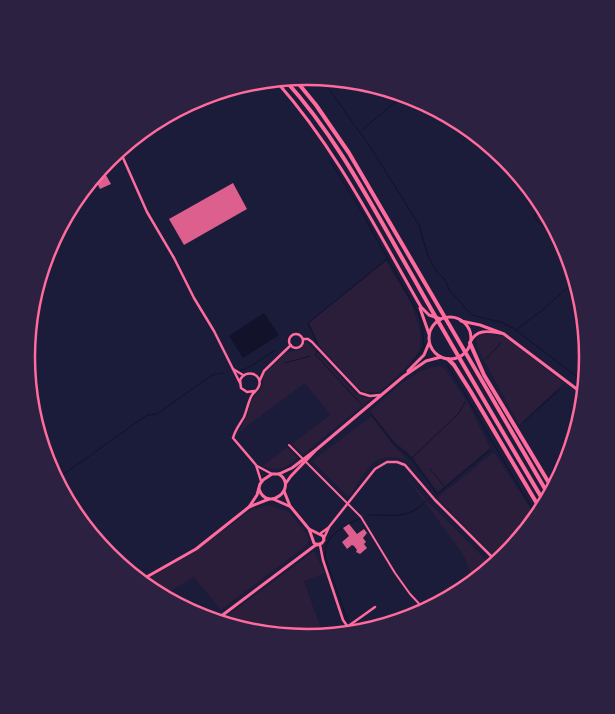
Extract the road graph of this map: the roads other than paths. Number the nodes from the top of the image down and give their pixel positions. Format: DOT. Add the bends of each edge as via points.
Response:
graph roads {
  1 [pos="289,85"];
  2 [pos="300,85"];
  3 [pos="280,86"];
  4 [pos="123,157"];
  5 [pos="415,296"];
  6 [pos="442,319"];
  7 [pos="460,321"];
  8 [pos="429,334"];
  9 [pos="504,334"];
  10 [pos="303,339"];
  11 [pos="470,342"];
  12 [pos="429,343"];
  13 [pos="291,345"];
  14 [pos="441,357"];
  15 [pos="448,359"];
  16 [pos="230,366"];
  17 [pos="264,371"];
  18 [pos="254,374"];
  19 [pos="244,375"];
  20 [pos="404,376"];
  21 [pos="259,382"];
  22 [pos="240,383"];
  23 [pos="578,390"];
  24 [pos="254,391"];
  25 [pos="246,392"];
  26 [pos="382,394"];
  27 [pos="248,402"];
  28 [pos="289,445"];
  29 [pos="304,461"];
  30 [pos="256,466"];
  31 [pos="272,474"];
  32 [pos="279,474"];
  33 [pos="261,481"];
  34 [pos="549,483"];
  35 [pos="286,484"];
  36 [pos="259,488"];
  37 [pos="545,489"];
  38 [pos="284,491"];
  39 [pos="541,496"];
  40 [pos="271,499"];
  41 [pos="537,503"];
  42 [pos="349,504"];
  43 [pos="290,506"];
  44 [pos="249,507"];
  45 [pos="329,527"];
  46 [pos="310,529"];
  47 [pos="319,533"];
  48 [pos="324,538"];
  49 [pos="315,542"];
  50 [pos="492,557"];
  51 [pos="147,577"];
  52 [pos="420,605"];
  53 [pos="375,607"];
  54 [pos="222,616"];
  55 [pos="348,626"];
  56 [pos="347,627"];
  1 -- 39 [label="highway" via="344,159"];
  2 -- 37 [label="highway" via="349,153"];
  3 -- 5 [label="street" via="328,146"];
  4 -- 16 [label="street" via="152,222 214,331"];
  5 -- 6 [label="street" via="426,313"];
  5 -- 8 [label="street"];
  6 -- 7 [label="street"];
  6 -- 8 [label="street"];
  7 -- 9 [label="street" via="480,324"];
  7 -- 11 [label="street" via="468,330"];
  8 -- 12 [label="street"];
  9 -- 11 [label="street" via="480,331"];
  9 -- 23 [label="street"];
  10 -- 13 [label="street" via="299,347"];
  10 -- 13 [label="street" via="298,334 292,335"];
  10 -- 26 [label="street" via="312,342 363,395"];
  11 -- 15 [label="street" via="460,356"];
  11 -- 34 [label="highway" via="484,375"];
  12 -- 14 [label="street"];
  12 -- 20 [label="street" via="424,355"];
  13 -- 17 [label="street"];
  14 -- 15 [label="street"];
  14 -- 20 [label="street" via="426,361"];
  15 -- 41 [label="highway"];
  16 -- 19 [label="street"];
  16 -- 22 [label="street"];
  17 -- 18 [label="street"];
  17 -- 21 [label="street"];
  18 -- 19 [label="street"];
  18 -- 21 [label="street"];
  19 -- 22 [label="street"];
  20 -- 26 [label="street"];
  21 -- 24 [label="street"];
  22 -- 25 [label="street"];
  24 -- 25 [label="street"];
  24 -- 27 [label="street"];
  25 -- 27 [label="street"];
  26 -- 29 [label="street"];
  27 -- 30 [label="street" via="233,438"];
  28 -- 29 [label="street"];
  29 -- 32 [label="street"];
  29 -- 35 [label="street"];
  29 -- 42 [label="street"];
  30 -- 31 [label="street"];
  30 -- 33 [label="street"];
  31 -- 32 [label="street"];
  31 -- 33 [label="street"];
  32 -- 35 [label="street"];
  33 -- 36 [label="street"];
  35 -- 38 [label="street"];
  36 -- 40 [label="street" via="262,495"];
  36 -- 44 [label="street"];
  38 -- 40 [label="street"];
  38 -- 43 [label="street"];
  40 -- 43 [label="street"];
  40 -- 44 [label="street"];
  42 -- 45 [label="street"];
  42 -- 50 [label="street" via="378,466 387,462 400,463"];
  42 -- 52 [label="street" via="366,524 403,585"];
  43 -- 46 [label="street"];
  44 -- 51 [label="street" via="196,549"];
  45 -- 47 [label="street"];
  45 -- 48 [label="street"];
  46 -- 47 [label="street"];
  46 -- 49 [label="street"];
  47 -- 48 [label="street"];
  47 -- 49 [label="street"];
  48 -- 49 [label="street" via="323,543"];
  49 -- 54 [label="street"];
  49 -- 56 [label="street"];
  53 -- 55 [label="street"];
}
